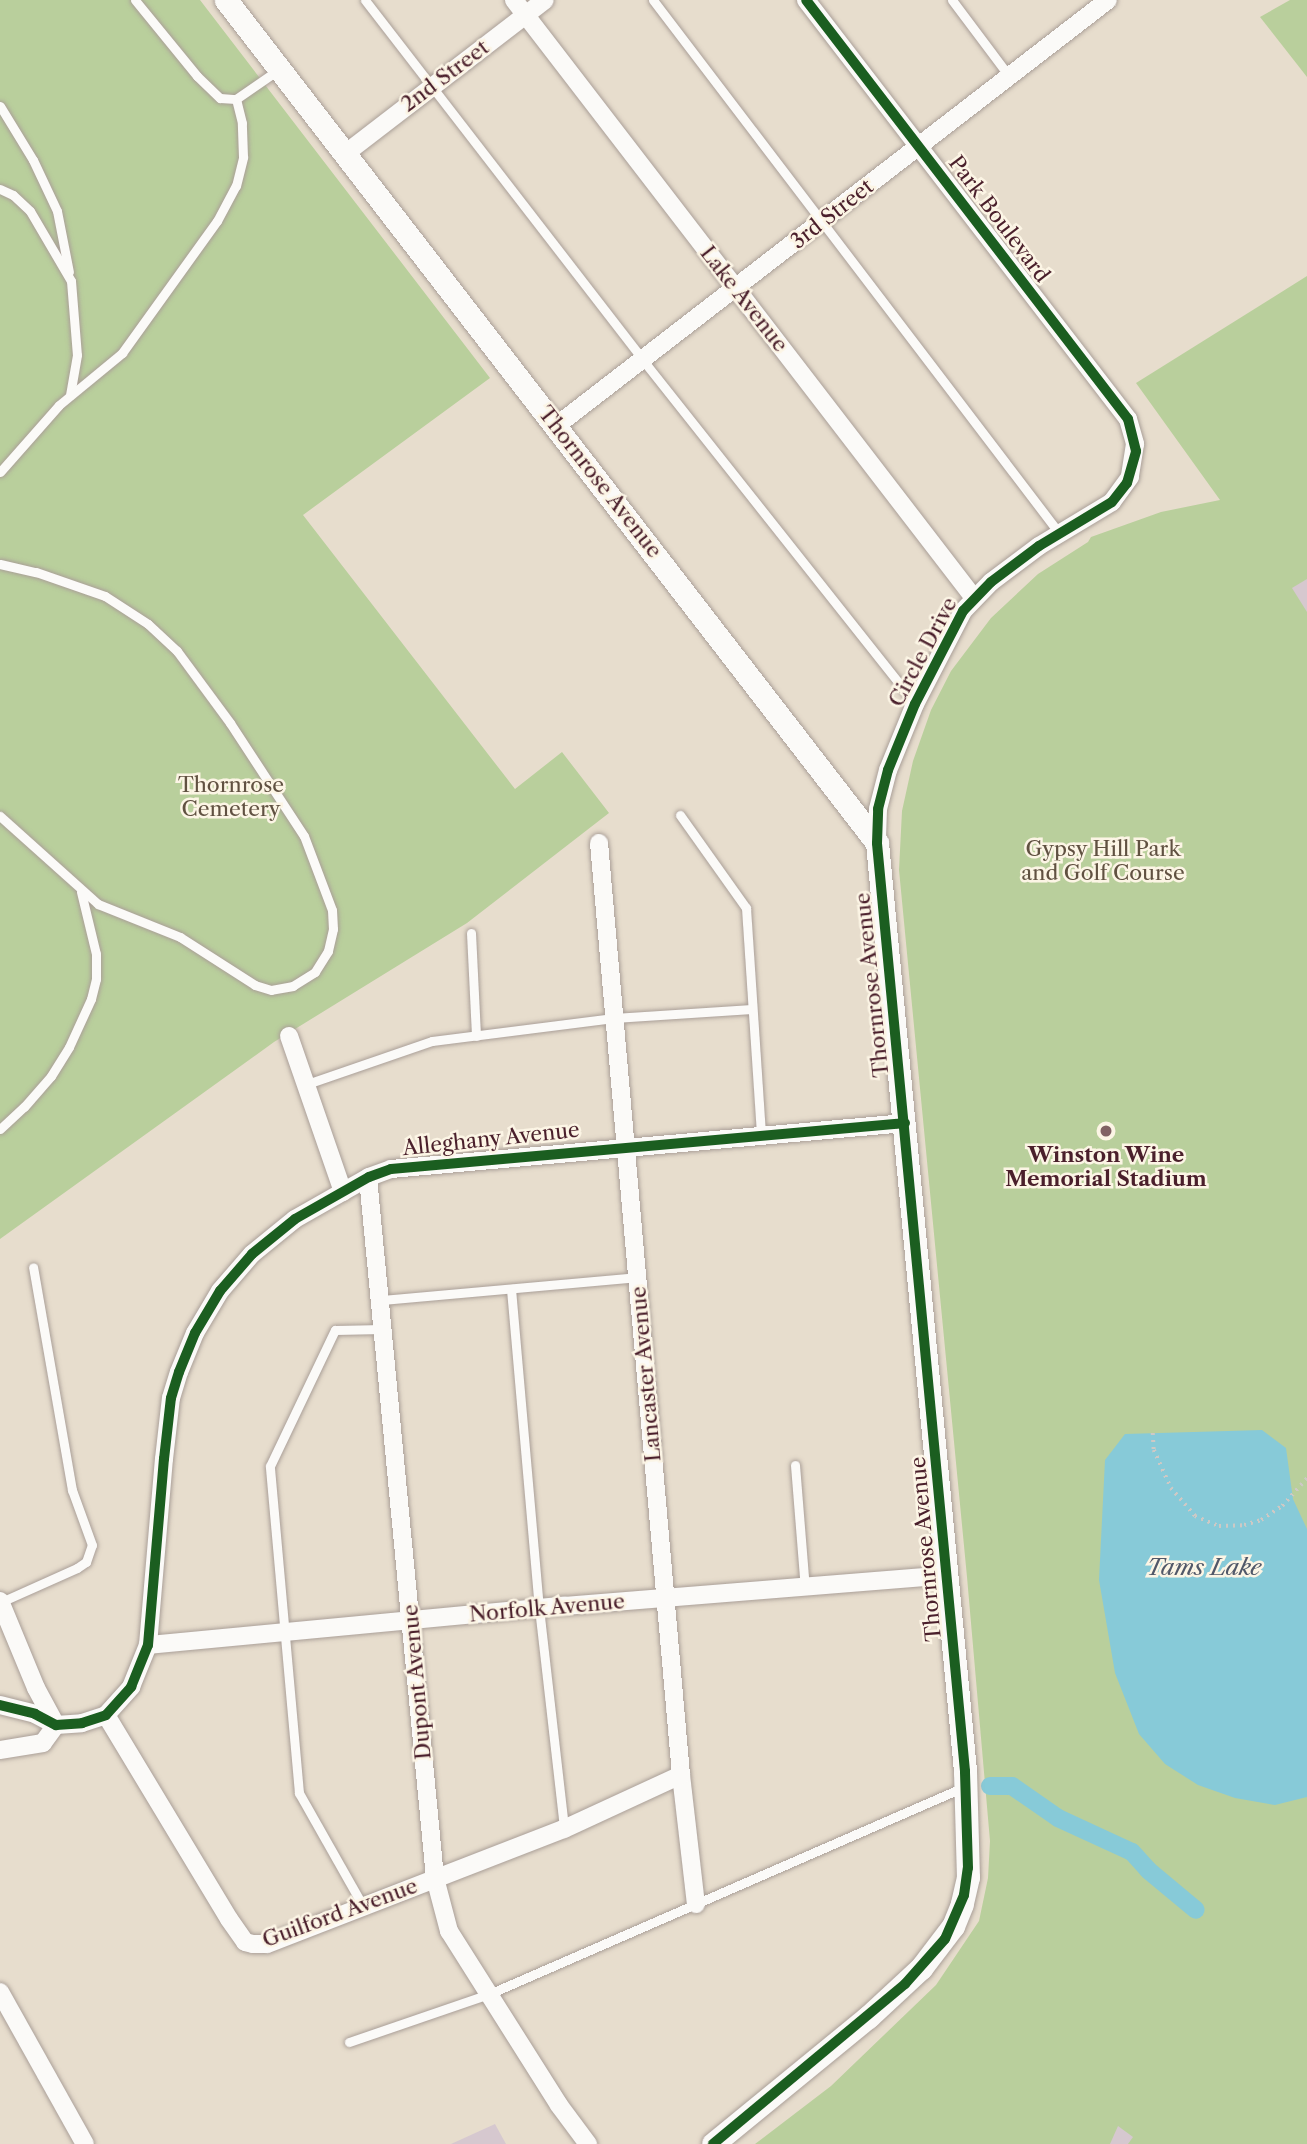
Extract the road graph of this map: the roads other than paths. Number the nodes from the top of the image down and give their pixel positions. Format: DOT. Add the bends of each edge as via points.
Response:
graph roads {
  1 [pos="135,0"];
  2 [pos="226,0"];
  3 [pos="365,0"];
  4 [pos="514,0"];
  5 [pos="545,0"];
  6 [pos="653,0"];
  7 [pos="806,0"];
  8 [pos="952,0"];
  9 [pos="1103,1"];
  10 [pos="526,15"];
  11 [pos="280,69"];
  12 [pos="1009,76"];
  13 [pos="431,86"];
  14 [pos="236,99"];
  15 [pos="0,106"];
  16 [pos="919,146"];
  17 [pos="345,153"];
  18 [pos="0,189"];
  19 [pos="822,222"];
  20 [pos="71,281"];
  21 [pos="736,289"];
  22 [pos="642,359"];
  23 [pos="70,395"];
  24 [pos="556,426"];
  25 [pos="1132,471"];
  26 [pos="0,472"];
  27 [pos="1059,533"];
  28 [pos="0,564"];
  29 [pos="974,598"];
  30 [pos="915,704"];
  31 [pos="680,815"];
  32 [pos="0,816"];
  33 [pos="599,843"];
  34 [pos="877,843"];
  35 [pos="81,890"];
  36 [pos="471,933"];
  37 [pos="752,1009"];
  38 [pos="614,1018"];
  39 [pos="289,1036"];
  40 [pos="476,1036"];
  41 [pos="307,1084"];
  42 [pos="905,1123"];
  43 [pos="0,1129"];
  44 [pos="761,1134"];
  45 [pos="624,1146"];
  46 [pos="368,1178"];
  47 [pos="343,1192"];
  48 [pos="33,1266"];
  49 [pos="637,1277"];
  50 [pos="511,1289"];
  51 [pos="382,1300"];
  52 [pos="384,1329"];
  53 [pos="795,1465"];
  54 [pos="947,1575"];
  55 [pos="805,1588"];
  56 [pos="668,1598"];
  57 [pos="0,1601"];
  58 [pos="539,1608"];
  59 [pos="412,1620"];
  60 [pos="285,1632"];
  61 [pos="148,1646"];
  62 [pos="0,1705"];
  63 [pos="106,1715"];
  64 [pos="56,1725"];
  65 [pos="0,1749"];
  66 [pos="681,1775"];
  67 [pos="966,1787"];
  68 [pos="564,1829"];
  69 [pos="435,1878"];
  70 [pos="696,1904"];
  71 [pos="363,1906"];
  72 [pos="0,1992"];
  73 [pos="489,1994"];
  74 [pos="349,2042"];
  75 [pos="85,2144"];
  76 [pos="588,2144"];
  77 [pos="713,2144"];
  1 -- 14 [label="lane" via="208,88 223,100"];
  2 -- 11 [label="street, Thornrose Avenue"];
  3 -- 13 [label="lane"];
  4 -- 10 [label="street, Lake Avenue"];
  5 -- 10 [label="street, 2nd Street"];
  6 -- 19 [label="lane"];
  7 -- 16 [label="street, Park Boulevard"];
  8 -- 12 [label="lane"];
  9 -- 12 [label="street, 3rd Street"];
  10 -- 13 [label="street, 2nd Street"];
  10 -- 21 [label="street, Lake Avenue"];
  11 -- 14 [label="lane"];
  11 -- 17 [label="street, Thornrose Avenue"];
  12 -- 16 [label="street, 3rd Street"];
  13 -- 17 [label="street, 2nd Street"];
  13 -- 22 [label="lane"];
  14 -- 23 [label="lane" via="243,148 228,204 122,353"];
  15 -- 20 [label="lane" via="57,211"];
  16 -- 19 [label="street, 3rd Street"];
  16 -- 25 [label="street, Park Boulevard" via="1128,419 1135,444"];
  17 -- 24 [label="street, Thornrose Avenue"];
  18 -- 20 [label="lane" via="13,195 34,217"];
  19 -- 21 [label="street, 3rd Street"];
  19 -- 27 [label="lane"];
  20 -- 23 [label="lane" via="77,355"];
  21 -- 22 [label="street, 3rd Street"];
  21 -- 29 [label="street, Lake Avenue"];
  22 -- 24 [label="street, 3rd Street"];
  22 -- 30 [label="lane"];
  23 -- 26 [label="lane"];
  24 -- 34 [label="street, Thornrose Avenue"];
  25 -- 27 [label="street, Circle Drive" via="1112,502"];
  27 -- 29 [label="street, Circle Drive"];
  28 -- 35 [label="lane" via="105,596 177,651 304,836 332,910 332,939 324,960 307,978 282,989 262,988 180,937 105,908"];
  29 -- 30 [label="street, Circle Drive" via="952,629"];
  30 -- 34 [label="street, Circle Drive" via="881,789"];
  31 -- 37 [label="lane" via="746,908"];
  32 -- 35 [label="lane"];
  33 -- 38 [label="street, Lancaster Avenue"];
  34 -- 42 [label="street, Thornrose Avenue"];
  35 -- 43 [label="lane" via="96,954 91,999 51,1076"];
  36 -- 40 [label="lane"];
  37 -- 38 [label="lane"];
  37 -- 44 [label="lane"];
  38 -- 40 [label="lane"];
  38 -- 45 [label="street, Lancaster Avenue"];
  39 -- 41 [label="street"];
  40 -- 41 [label="lane" via="432,1041"];
  41 -- 47 [label="street"];
  42 -- 44 [label="street, Alleghany Avenue"];
  42 -- 54 [label="street, Thornrose Avenue"];
  44 -- 45 [label="street, Alleghany Avenue"];
  45 -- 46 [label="street, Alleghany Avenue" via="391,1168"];
  45 -- 49 [label="street, Lancaster Avenue"];
  46 -- 47 [label="street, Alleghany Avenue"];
  46 -- 51 [label="street, Dupont Avenue"];
  47 -- 61 [label="street, Alleghany Avenue" via="295,1219 252,1254 220,1291 189,1345 172,1398"];
  48 -- 57 [label="lane" via="72,1490 92,1545 86,1562"];
  49 -- 50 [label="lane"];
  49 -- 56 [label="street, Lancaster Avenue"];
  50 -- 51 [label="lane"];
  50 -- 58 [label="lane"];
  51 -- 52 [label="street, Dupont Avenue"];
  52 -- 59 [label="street, Dupont Avenue"];
  52 -- 60 [label="lane" via="335,1330 270,1466"];
  53 -- 55 [label="lane"];
  54 -- 55 [label="street, Norfolk Avenue"];
  54 -- 67 [label="street, Thornrose Avenue"];
  55 -- 56 [label="street, Norfolk Avenue"];
  56 -- 58 [label="street, Norfolk Avenue"];
  56 -- 66 [label="street, Lancaster Avenue"];
  57 -- 64 [label="street"];
  58 -- 59 [label="street, Norfolk Avenue"];
  58 -- 68 [label="lane"];
  59 -- 60 [label="street, Norfolk Avenue"];
  59 -- 69 [label="street, Dupont Avenue"];
  60 -- 61 [label="street, Norfolk Avenue"];
  60 -- 71 [label="lane" via="299,1793"];
  61 -- 63 [label="street, Alleghany Avenue" via="131,1687"];
  62 -- 64 [label="street"];
  63 -- 64 [label="street"];
  63 -- 71 [label="street, Guilford Avenue" via="245,1942 267,1944"];
  64 -- 65 [label="street" via="43,1743"];
  66 -- 68 [label="street, Guilford Avenue"];
  66 -- 70 [label="street, Lancaster Avenue"];
  67 -- 70 [label="lane"];
  67 -- 77 [label="street, Thornrose Avenue" via="966,1886 957,1917 939,1948 868,2017"];
  68 -- 69 [label="street, Guilford Avenue"];
  69 -- 71 [label="street, Guilford Avenue"];
  69 -- 73 [label="street, Dupont Avenue" via="449,1931"];
  70 -- 73 [label="lane"];
  72 -- 75 [label="street"];
  73 -- 74 [label="lane"];
  73 -- 76 [label="street, Dupont Avenue"];
}
